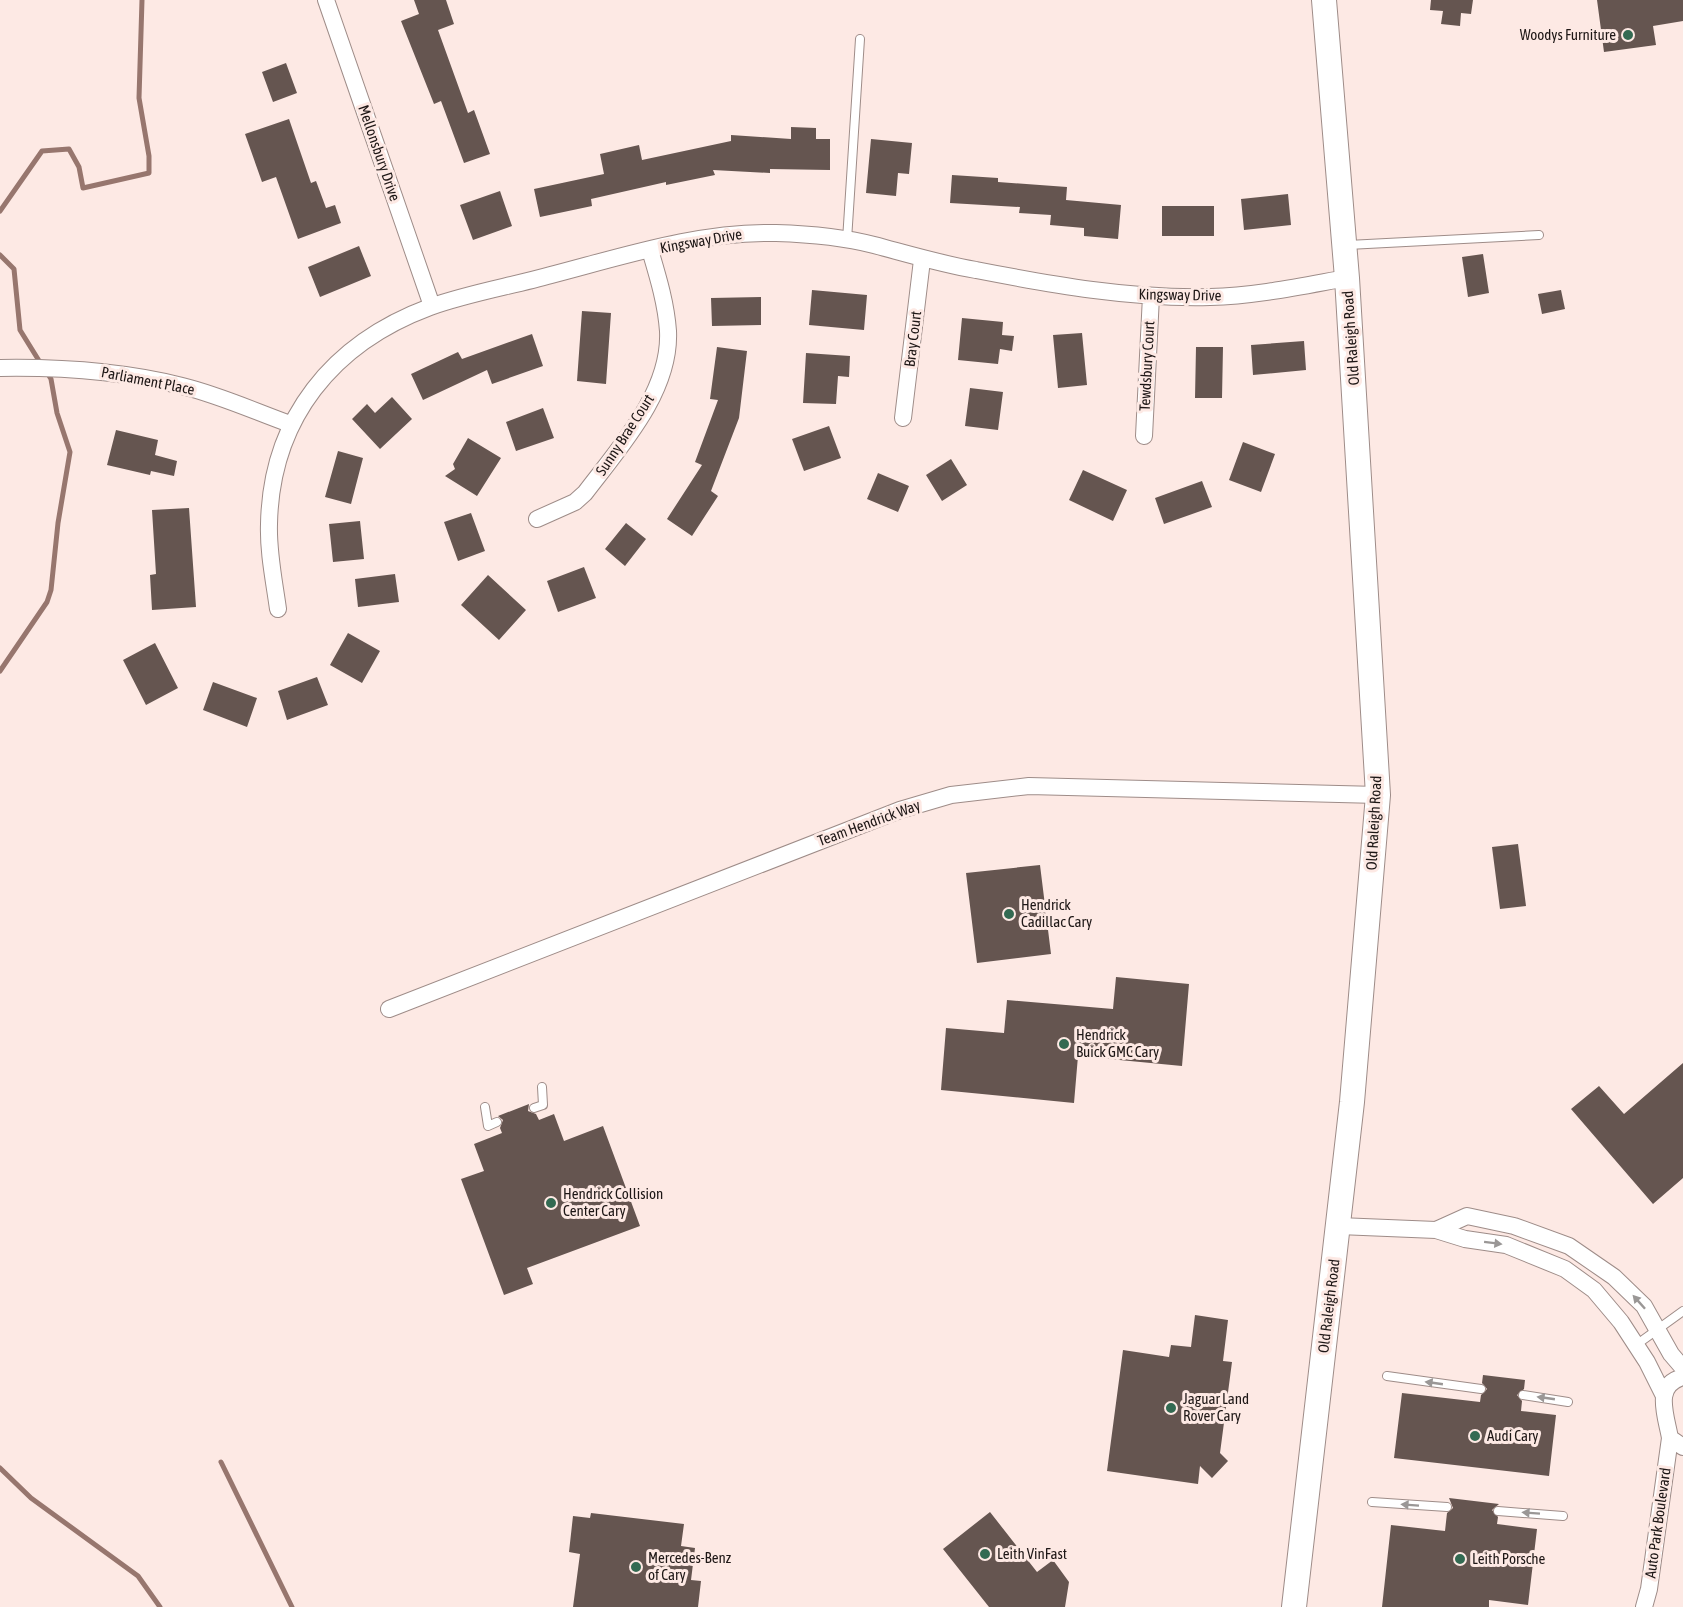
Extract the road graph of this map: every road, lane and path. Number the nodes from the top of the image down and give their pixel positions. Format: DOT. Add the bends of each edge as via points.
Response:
graph roads {
  1 [pos="326,0"];
  2 [pos="1324,0"];
  3 [pos="860,39"];
  4 [pos="1539,235"];
  5 [pos="847,240"];
  6 [pos="1344,245"];
  7 [pos="650,250"];
  8 [pos="922,260"];
  9 [pos="1347,279"];
  10 [pos="1151,296"];
  11 [pos="432,306"];
  12 [pos="0,368"];
  13 [pos="903,418"];
  14 [pos="290,424"];
  15 [pos="1144,436"];
  16 [pos="537,519"];
  17 [pos="278,609"];
  18 [pos="1378,795"];
  19 [pos="389,1009"];
  20 [pos="542,1087"];
  21 [pos="485,1107"];
  22 [pos="534,1108"];
  23 [pos="497,1122"];
  24 [pos="1339,1226"];
  25 [pos="1436,1230"];
  26 [pos="1683,1311"];
  27 [pos="1658,1327"];
  28 [pos="1636,1345"];
  29 [pos="1683,1368"];
  30 [pos="1387,1376"];
  31 [pos="1683,1377"];
  32 [pos="1481,1389"];
  33 [pos="1663,1394"];
  34 [pos="1523,1395"];
  35 [pos="1568,1402"];
  36 [pos="1677,1442"];
  37 [pos="1372,1502"];
  38 [pos="1448,1507"];
  39 [pos="1498,1511"];
  40 [pos="1563,1516"];
  41 [pos="1294,1607"];
  42 [pos="1644,1607"];
  1 -- 11 [label="street, Mellonsbury Drive"];
  2 -- 6 [label="street, Old Raleigh Road"];
  3 -- 5 [label="lane"];
  4 -- 6 [label="lane"];
  5 -- 7 [label="street, Kingsway Drive" via="743,233"];
  5 -- 8 [label="street, Kingsway Drive"];
  6 -- 9 [label="street, Old Raleigh Road"];
  7 -- 11 [label="street, Kingsway Drive"];
  7 -- 16 [label="street, Sunny Brae Court" via="663,294 668,333 664,363 652,396 585,493 575,502"];
  8 -- 10 [label="street, Kingsway Drive" via="1076,289"];
  8 -- 13 [label="street, Bray Court"];
  9 -- 10 [label="street, Kingsway Drive" via="1213,297"];
  9 -- 18 [label="street, Old Raleigh Road"];
  10 -- 15 [label="street, Tewdsbury Court"];
  11 -- 14 [label="street, Kingsway Drive" via="361,343 329,372"];
  12 -- 14 [label="street, Parliament Place" via="74,369 152,379 225,399"];
  14 -- 17 [label="street, Kingsway Drive" via="271,498 269,524"];
  18 -- 19 [label="street, Team Hendrick Way" via="1029,786 951,795 889,814"];
  18 -- 24 [label="street, Old Raleigh Road"];
  20 -- 22 [label="lane" via="543,1105"];
  21 -- 23 [label="lane" via="488,1126"];
  24 -- 25 [label="street, Auto Park Boulevard"];
  24 -- 41 [label="street, Old Raleigh Road"];
  27 -- 25 [label="street, Auto Park Boulevard, one-way" via="1644,1306 1614,1277 1548,1237 1467,1216"];
  25 -- 28 [label="street, Auto Park Boulevard, one-way" via="1506,1245 1564,1269 1594,1290"];
  26 -- 27 [label="lane"];
  27 -- 28 [label="lane"];
  27 -- 29 [label="street, Auto Park Boulevard"];
  28 -- 33 [label="street, Auto Park Boulevard"];
  32 -- 30 [label="lane, one-way"];
  31 -- 33 [label="street" via="1669,1384"];
  33 -- 36 [label="street, Auto Park Boulevard"];
  35 -- 34 [label="lane, one-way"];
  36 -- 42 [label="street, Auto Park Boulevard"];
  38 -- 37 [label="lane, one-way"];
  40 -- 39 [label="lane, one-way"];
}
